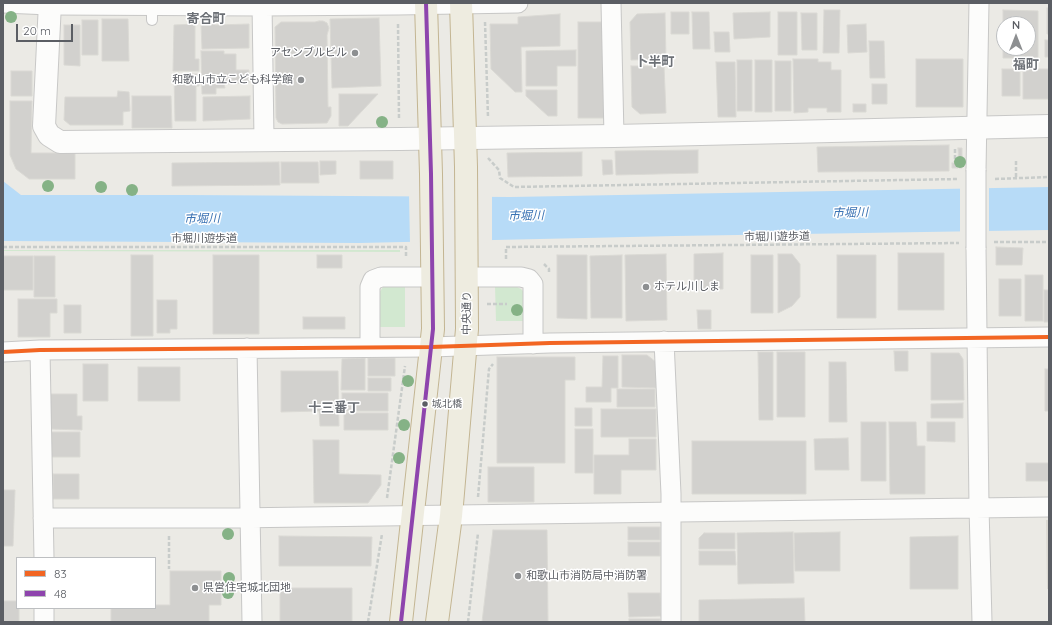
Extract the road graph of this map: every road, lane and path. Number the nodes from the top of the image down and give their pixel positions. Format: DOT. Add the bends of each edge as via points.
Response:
graph roads {
  1 [pos="3,3"];
  2 [pos="518,3"];
  3 [pos="611,3"];
  4 [pos="979,3"];
  5 [pos="50,4"];
  6 [pos="262,4"];
  7 [pos="426,4"];
  8 [pos="461,4"];
  9 [pos="489,4"];
  10 [pos="398,5"];
  11 [pos="1049,126"];
  12 [pos="978,128"];
  13 [pos="614,136"];
  14 [pos="465,138"];
  15 [pos="488,138"];
  16 [pos="264,139"];
  17 [pos="400,139"];
  18 [pos="430,139"];
  19 [pos="1016,161"];
  20 [pos="1049,177"];
  21 [pos="1004,178"];
  22 [pos="1016,178"];
  23 [pos="960,179"];
  24 [pos="1049,242"];
  25 [pos="977,244"];
  26 [pos="3,247"];
  27 [pos="406,256"];
  28 [pos="506,256"];
  29 [pos="432,266"];
  30 [pos="467,266"];
  31 [pos="487,304"];
  32 [pos="507,304"];
  33 [pos="1049,337"];
  34 [pos="977,338"];
  35 [pos="664,341"];
  36 [pos="533,344"];
  37 [pos="496,345"];
  38 [pos="405,346"];
  39 [pos="431,346"];
  40 [pos="466,346"];
  41 [pos="370,347"];
  42 [pos="247,348"];
  43 [pos="40,350"];
  44 [pos="3,352"];
  45 [pos="389,486"];
  46 [pos="478,498"];
  47 [pos="979,507"];
  48 [pos="1049,507"];
  49 [pos="671,512"];
  50 [pos="413,516"];
  51 [pos="451,516"];
  52 [pos="43,518"];
  53 [pos="250,518"];
  54 [pos="169,530"];
  55 [pos="382,532"];
  56 [pos="472,537"];
  57 [pos="44,557"];
  58 [pos="169,569"];
  59 [pos="44,609"];
  60 [pos="44,622"];
  61 [pos="252,622"];
  62 [pos="368,622"];
  63 [pos="401,622"];
  64 [pos="437,622"];
  65 [pos="468,622"];
  66 [pos="672,622"];
  67 [pos="982,622"];
  1 -- 5 [label="street"];
  2 -- 9 [label="street"];
  3 -- 13 [label="street"];
  4 -- 12 [label="street"];
  5 -- 6 [label="street" via="152,13"];
  5 -- 16 [label="street" via="44,126 49,135 60,142"];
  6 -- 10 [label="street"];
  6 -- 16 [label="street"];
  7 -- 8 [label="street"];
  7 -- 10 [label="street"];
  7 -- 18 [label="highway"];
  8 -- 9 [label="street"];
  8 -- 14 [label="highway, 中央通り"];
  9 -- 15 [label="path" via="485,20"];
  10 -- 17 [label="path"];
  11 -- 12 [label="street"];
  12 -- 13 [label="street"];
  12 -- 25 [label="street, bridge"];
  13 -- 15 [label="street"];
  14 -- 15 [label="street"];
  14 -- 18 [label="street"];
  14 -- 30 [label="highway, 中央通り"];
  15 -- 23 [label="path" via="488,158 499,170 500,178 514,187"];
  16 -- 17 [label="street"];
  17 -- 18 [label="street"];
  18 -- 29 [label="highway"];
  19 -- 22 [label="path"];
  20 -- 22 [label="path"];
  21 -- 22 [label="path"];
  24 -- 25 [label="path, 市堀川遊歩道"];
  25 -- 28 [label="path, 市堀川遊歩道" via="506,247"];
  25 -- 34 [label="street"];
  26 -- 27 [label="path, 市堀川遊歩道" via="406,247"];
  29 -- 39 [label="highway"];
  29 -- 41 [label="street" via="373,280 370,287"];
  30 -- 36 [label="street" via="529,278 533,284"];
  30 -- 40 [label="highway, 中央通り"];
  31 -- 32 [label="path"];
  33 -- 34 [label="street"];
  34 -- 35 [label="street"];
  34 -- 47 [label="street"];
  35 -- 36 [label="street"];
  35 -- 49 [label="street"];
  36 -- 37 [label="street"];
  37 -- 40 [label="street"];
  37 -- 46 [label="path" via="495,360 489,369"];
  38 -- 39 [label="street"];
  38 -- 41 [label="street"];
  38 -- 45 [label="path" via="405,367"];
  39 -- 40 [label="street"];
  39 -- 50 [label="highway"];
  40 -- 51 [label="highway, 中央通り"];
  41 -- 42 [label="street"];
  42 -- 43 [label="street" via="105,344"];
  42 -- 53 [label="street"];
  43 -- 44 [label="street"];
  43 -- 52 [label="street"];
  47 -- 48 [label="street"];
  47 -- 49 [label="street"];
  47 -- 67 [label="street"];
  49 -- 51 [label="street"];
  49 -- 66 [label="street"];
  50 -- 51 [label="street"];
  50 -- 53 [label="street"];
  50 -- 63 [label="highway"];
  51 -- 64 [label="highway, 中央通り"];
  52 -- 53 [label="street"];
  52 -- 57 [label="street"];
  53 -- 61 [label="street"];
  54 -- 58 [label="path"];
  55 -- 62 [label="path"];
  56 -- 65 [label="path" via="478,533"];
  59 -- 60 [label="street"];
}
